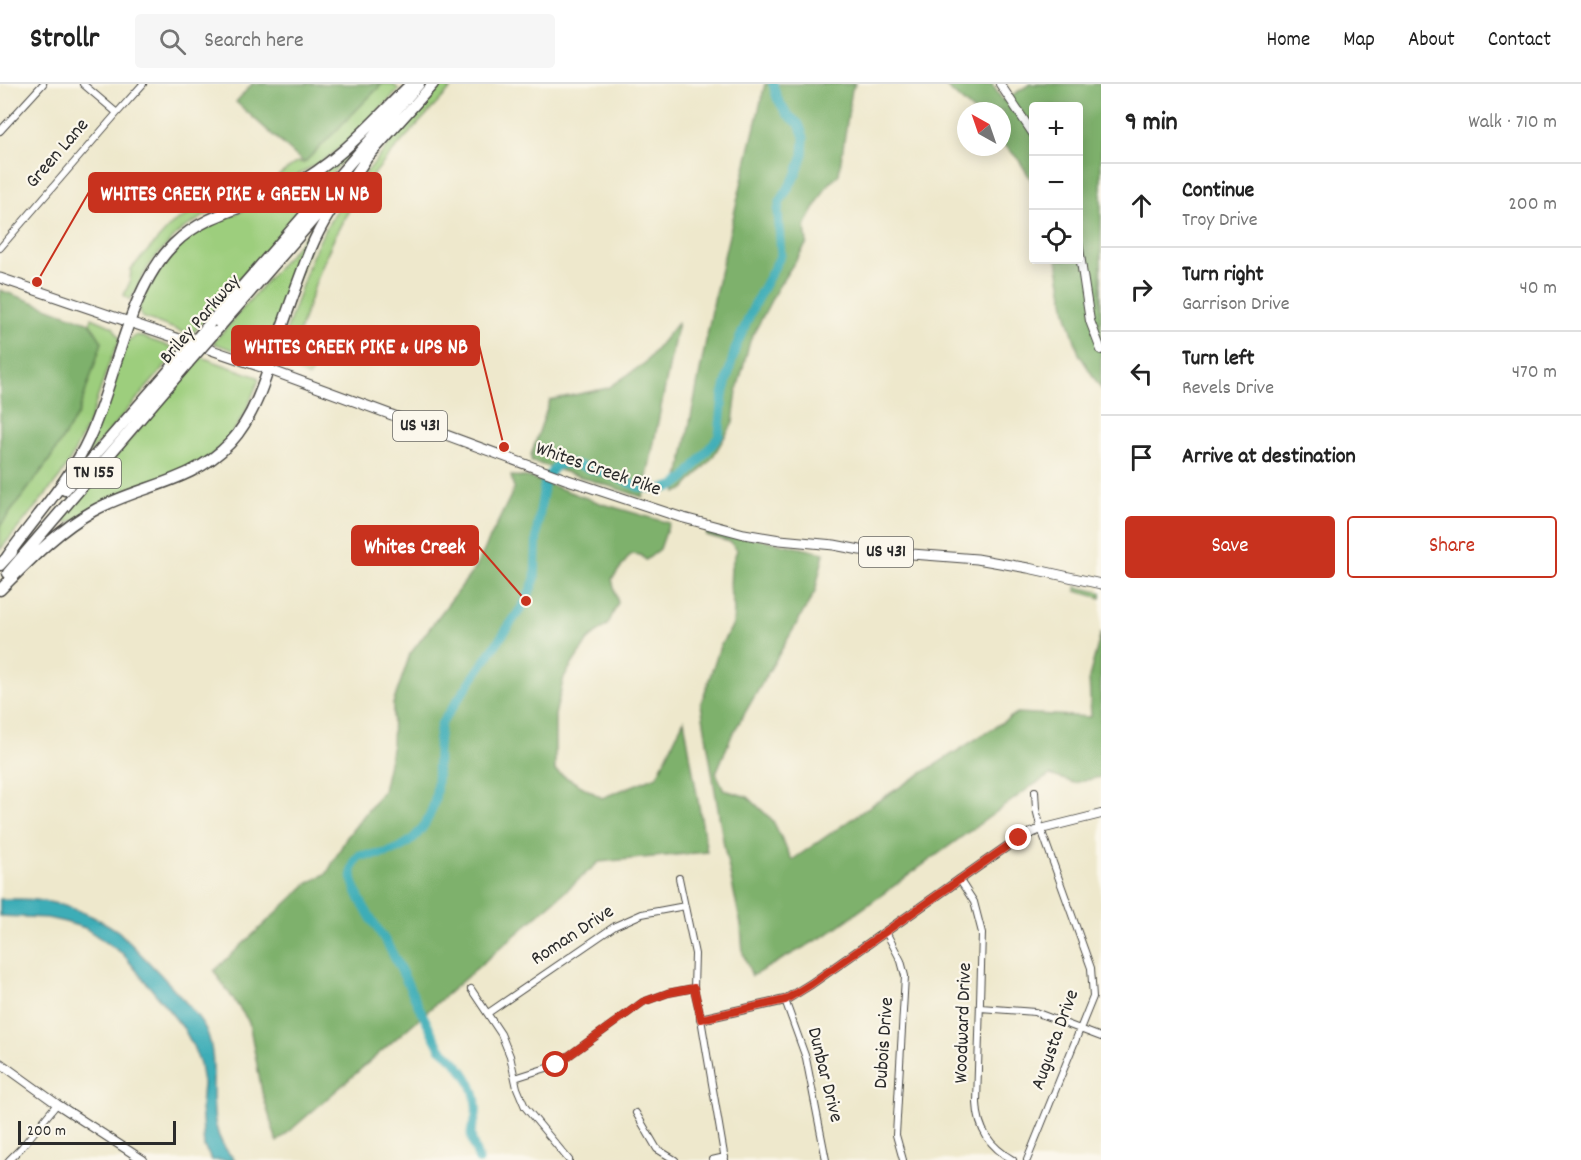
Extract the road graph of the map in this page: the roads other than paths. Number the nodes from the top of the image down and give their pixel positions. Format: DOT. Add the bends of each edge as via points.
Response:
graph roads {
  1 [pos="42,84"];
  2 [pos="83,84"];
  3 [pos="144,84"];
  4 [pos="411,84"];
  5 [pos="419,84"];
  6 [pos="433,84"];
  7 [pos="1000,84"];
  8 [pos="117,112"];
  9 [pos="1029,128"];
  10 [pos="0,131"];
  11 [pos="366,159"];
  12 [pos="0,248"];
  13 [pos="1081,264"];
  14 [pos="0,278"];
  15 [pos="129,323"];
  16 [pos="213,327"];
  17 [pos="1101,350"];
  18 [pos="184,361"];
  19 [pos="270,370"];
  20 [pos="4,561"];
  21 [pos="0,582"];
  22 [pos="1101,584"];
  23 [pos="0,590"];
  24 [pos="1035,791"];
  25 [pos="1101,814"];
  26 [pos="1041,829"];
  27 [pos="679,878"];
  28 [pos="959,879"];
  29 [pos="685,906"];
  30 [pos="885,932"];
  31 [pos="694,988"];
  32 [pos="471,989"];
  33 [pos="785,1000"];
  34 [pos="980,1008"];
  35 [pos="488,1013"];
  36 [pos="701,1019"];
  37 [pos="1081,1029"];
  38 [pos="1101,1037"];
  39 [pos="0,1063"];
  40 [pos="515,1078"];
  41 [pos="57,1104"];
  42 [pos="636,1113"];
  43 [pos="725,1158"];
  44 [pos="9,1160"];
  45 [pos="143,1160"];
  46 [pos="569,1160"];
  47 [pos="675,1160"];
  48 [pos="711,1160"];
  49 [pos="826,1160"];
  50 [pos="903,1160"];
  51 [pos="1013,1160"];
  52 [pos="1027,1160"];
  1 -- 10 [label="street"];
  2 -- 8 [label="street"];
  3 -- 8 [label="street, Green Lane"];
  4 -- 15 [label="highway" via="356,140 320,169 274,195 211,218 184,235 154,269"];
  5 -- 16 [label="highway, Briley Parkway / TN 155"];
  6 -- 11 [label="highway, Briley Parkway / TN 155"];
  7 -- 9 [label="street"];
  8 -- 12 [label="street, Green Lane"];
  11 -- 16 [label="highway, Briley Parkway / TN 155"];
  11 -- 19 [label="highway" via="312,244"];
  13 -- 17 [label="street" via="1090,321"];
  14 -- 15 [label="main road, Whites Creek Pike / US 431"];
  15 -- 19 [label="main road, Whites Creek Pike / US 431"];
  15 -- 20 [label="highway" via="81,455"];
  16 -- 18 [label="highway, Briley Parkway / TN 155, bridge"];
  18 -- 20 [label="highway, Briley Parkway / TN 155"];
  18 -- 21 [label="highway, Briley Parkway / TN 155"];
  19 -- 22 [label="main road, Whites Creek Pike / US 431" via="568,480 744,534 860,550 977,560"];
  19 -- 23 [label="highway" via="240,430 216,456 186,475 110,502 77,520 46,544"];
  24 -- 26 [label="street, Augusta Drive"];
  25 -- 26 [label="street"];
  26 -- 28 [label="street" via="1019,838"];
  26 -- 37 [label="street, Augusta Drive" via="1091,968 1093,997"];
  27 -- 29 [label="street"];
  28 -- 30 [label="street"];
  28 -- 34 [label="street, Woodward Drive" via="974,902 982,933"];
  29 -- 31 [label="street" via="695,954"];
  29 -- 35 [label="street, Roman Drive" via="642,914 615,926"];
  30 -- 33 [label="street"];
  30 -- 50 [label="street, Dubois Drive" via="905,976 896,1135"];
  31 -- 36 [label="street"];
  31 -- 40 [label="street" via="643,1002 556,1065"];
  32 -- 35 [label="street"];
  33 -- 36 [label="street"];
  33 -- 49 [label="street, Dunbar Drive" via="806,1058"];
  34 -- 37 [label="street" via="1035,1011"];
  34 -- 51 [label="street, Woodward Drive" via="979,1122 995,1148"];
  35 -- 40 [label="street" via="505,1043"];
  36 -- 43 [label="street"];
  37 -- 38 [label="street"];
  37 -- 52 [label="street, Augusta Drive"];
  39 -- 41 [label="main road"];
  40 -- 46 [label="street" via="525,1107"];
  41 -- 44 [label="street"];
  41 -- 45 [label="main road"];
  42 -- 47 [label="street" via="657,1149"];
  43 -- 48 [label="street"];
}
